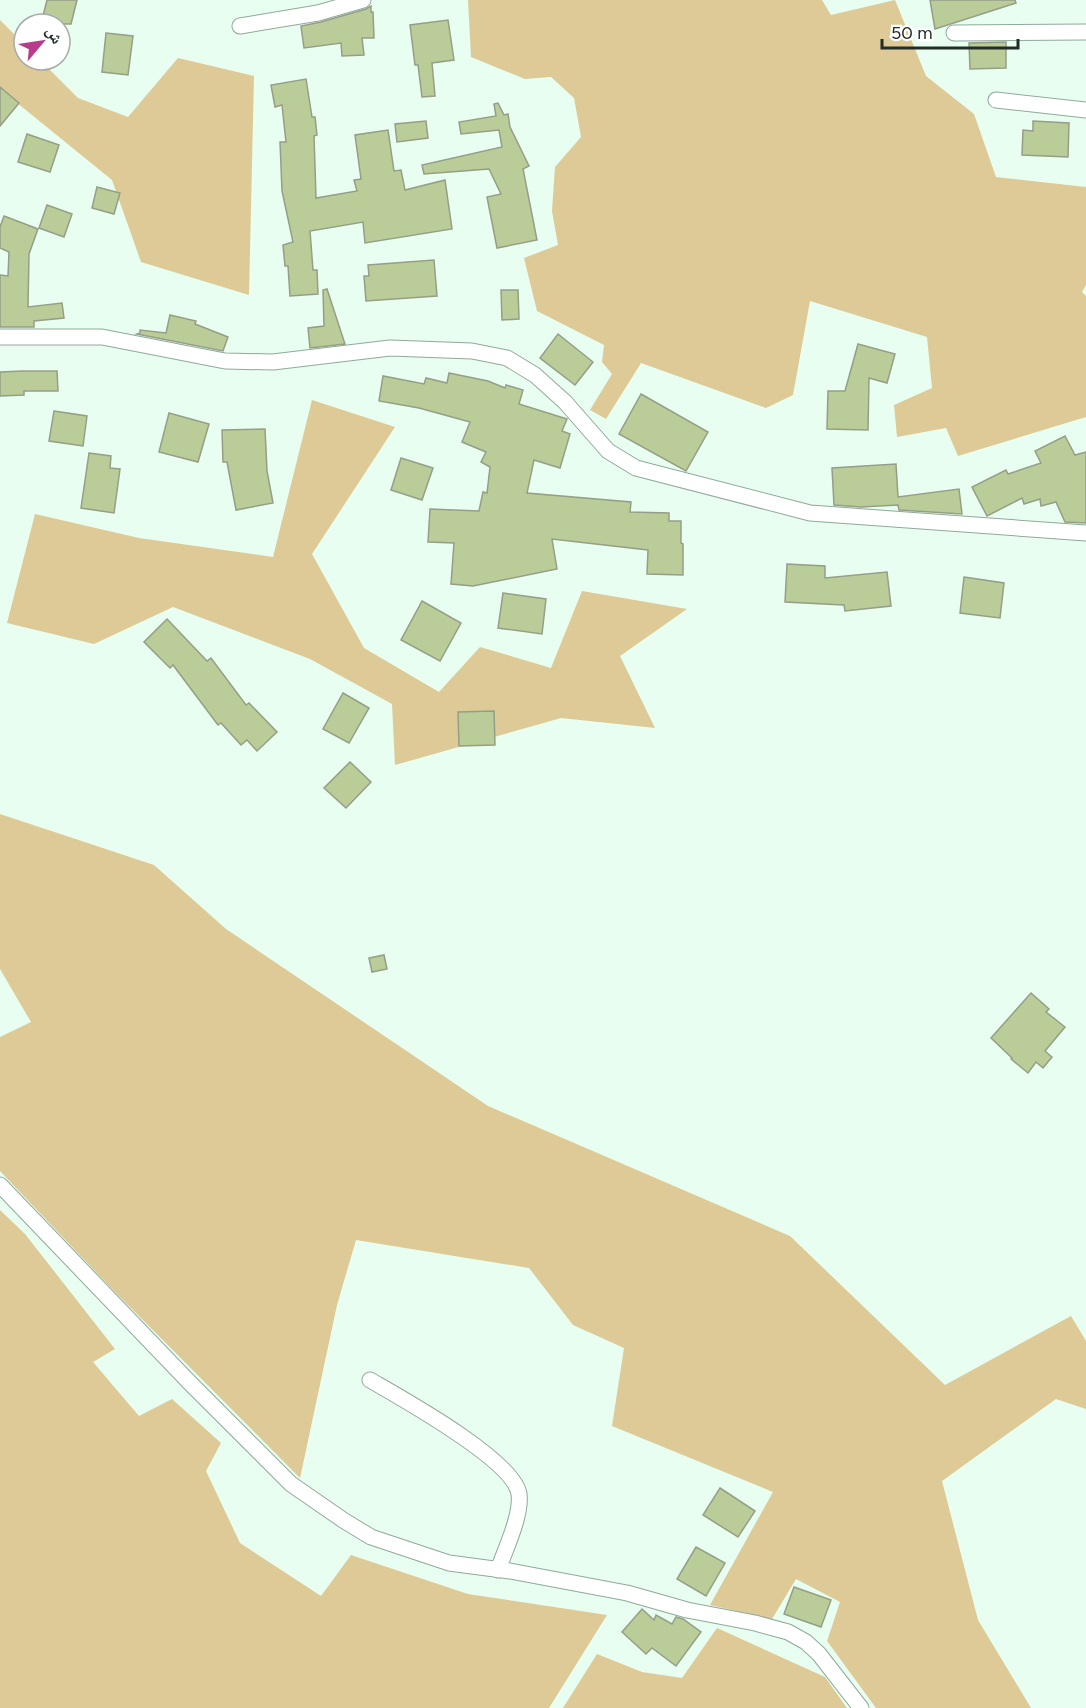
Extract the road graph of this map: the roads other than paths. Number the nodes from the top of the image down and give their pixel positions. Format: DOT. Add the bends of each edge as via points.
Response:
graph roads {
  1 [pos="363,0"];
  2 [pos="240,26"];
  3 [pos="1086,32"];
  4 [pos="954,33"];
  5 [pos="996,99"];
  6 [pos="1086,110"];
  7 [pos="0,337"];
  8 [pos="1086,533"];
  9 [pos="0,1185"];
  10 [pos="370,1380"];
  11 [pos="498,1570"];
  12 [pos="861,1708"];
  1 -- 2 [label="street" via="318,13"];
  3 -- 4 [label="street"];
  5 -- 6 [label="street"];
  7 -- 8 [label="street" via="102,337 225,361 273,362 390,348 472,351 507,358 535,375 565,402 608,452 636,468 810,513"];
  9 -- 11 [label="street" via="291,1484 371,1537 449,1563"];
  10 -- 11 [label="street" via="436,1419 513,1479 519,1493 518,1509"];
  11 -- 12 [label="street" via="627,1593 788,1632 819,1654"];
}
